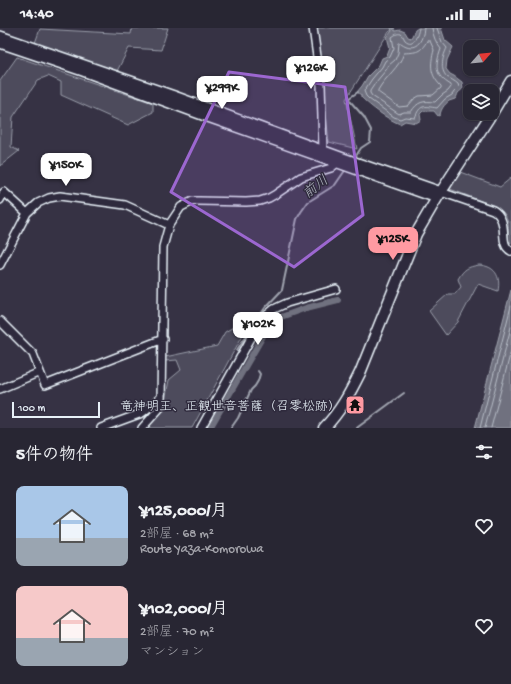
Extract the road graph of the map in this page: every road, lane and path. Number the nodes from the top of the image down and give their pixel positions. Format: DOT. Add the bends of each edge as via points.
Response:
graph roads {
  1 [pos="313,28"];
  2 [pos="0,36"];
  3 [pos="0,44"];
  4 [pos="511,81"];
  5 [pos="499,101"];
  6 [pos="487,120"];
  7 [pos="323,150"];
  8 [pos="337,163"];
  9 [pos="439,195"];
  10 [pos="0,200"];
  11 [pos="27,212"];
  12 [pos="169,225"];
  13 [pos="511,251"];
  14 [pos="0,265"];
  15 [pos="336,289"];
  16 [pos="0,321"];
  17 [pos="163,339"];
  18 [pos="40,372"];
  19 [pos="1,386"];
  20 [pos="161,398"];
  21 [pos="101,428"];
  22 [pos="142,428"];
  23 [pos="201,428"];
  24 [pos="324,428"];
  1 -- 7 [label="street" via="321,86"];
  2 -- 7 [label="street"];
  3 -- 8 [label="street"];
  4 -- 5 [label="main road"];
  6 -- 9 [label="main road"];
  7 -- 9 [label="street"];
  8 -- 9 [label="street"];
  8 -- 12 [label="street" via="330,168 301,177 269,198 246,202 193,202 181,207"];
  9 -- 13 [label="street" via="500,214 506,223 506,247"];
  9 -- 24 [label="main road" via="416,234 352,390"];
  10 -- 11 [label="street" via="4,192"];
  11 -- 12 [label="street" via="38,203 60,196 125,205"];
  11 -- 14 [label="street"];
  12 -- 17 [label="street" via="163,247"];
  15 -- 23 [label="street" via="287,303 274,309 262,320"];
  16 -- 18 [label="street" via="33,354"];
  17 -- 18 [label="street" via="45,385"];
  17 -- 20 [label="street"];
  18 -- 19 [label="street"];
  20 -- 21 [label="street" via="142,413"];
  20 -- 22 [label="street" via="160,408"];
}
